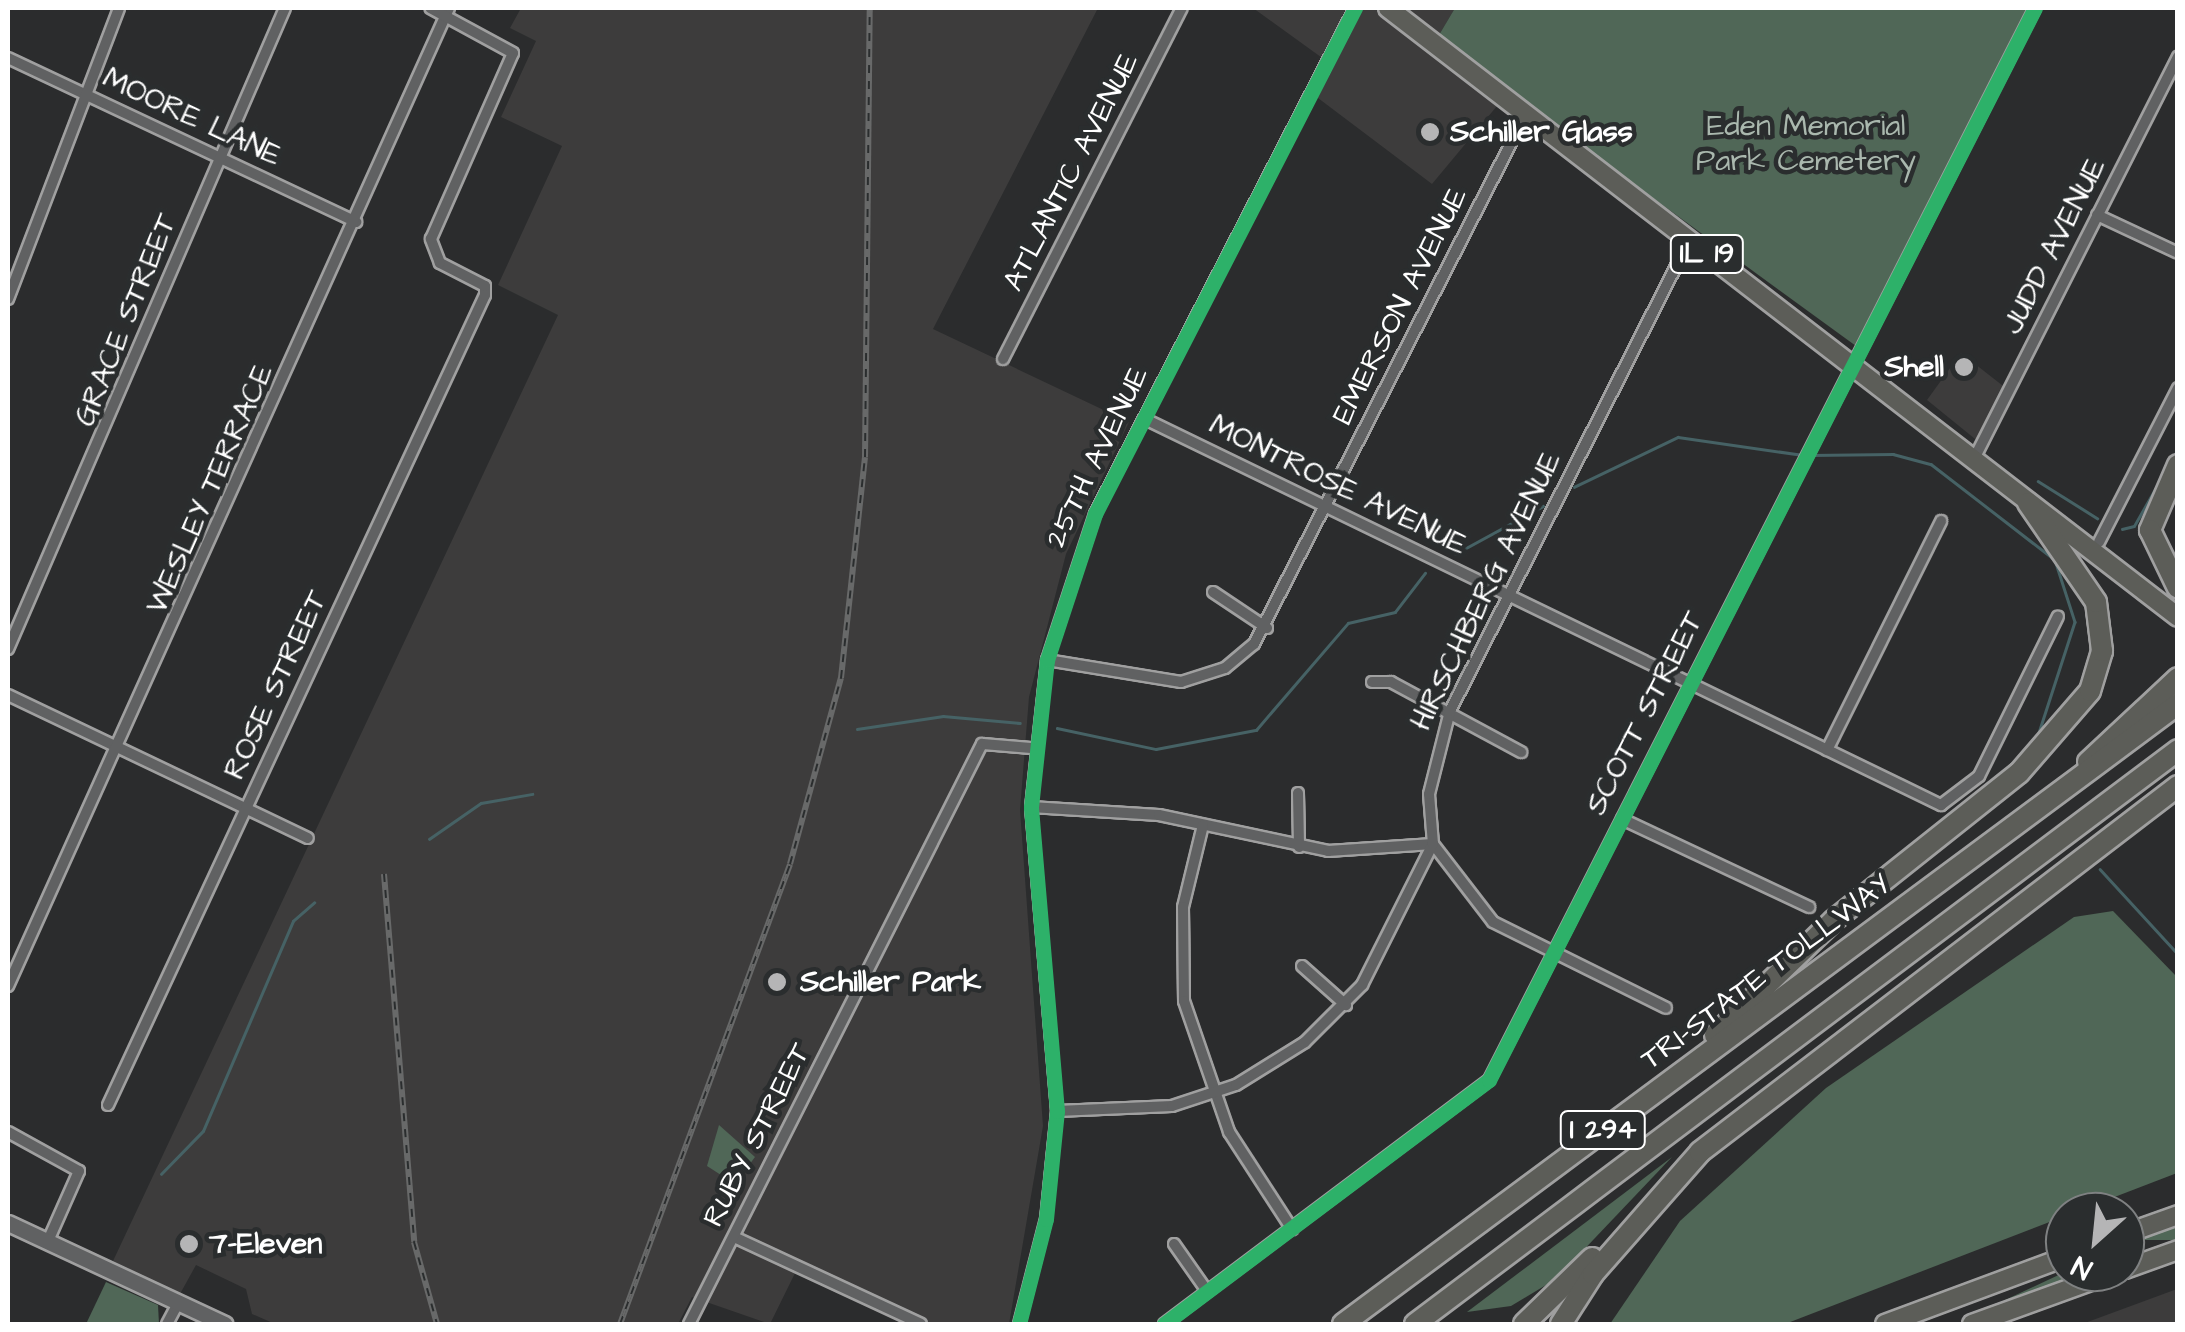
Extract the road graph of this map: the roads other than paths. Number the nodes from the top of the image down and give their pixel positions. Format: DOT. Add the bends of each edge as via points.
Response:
graph roads {
  1 [pos="119,8"];
  2 [pos="285,8"];
  3 [pos="430,8"];
  4 [pos="1182,8"];
  5 [pos="1355,8"];
  6 [pos="1388,8"];
  7 [pos="2035,8"];
  8 [pos="448,11"];
  9 [pos="2178,57"];
  10 [pos="8,58"];
  11 [pos="81,92"];
  12 [pos="1526,114"];
  13 [pos="219,156"];
  14 [pos="2097,215"];
  15 [pos="356,222"];
  16 [pos="1690,241"];
  17 [pos="2178,253"];
  18 [pos="8,300"];
  19 [pos="1003,359"];
  20 [pos="1855,362"];
  21 [pos="2178,388"];
  22 [pos="1145,419"];
  23 [pos="1975,457"];
  24 [pos="2178,464"];
  25 [pos="2028,504"];
  26 [pos="1326,507"];
  27 [pos="1942,522"];
  28 [pos="2098,542"];
  29 [pos="2178,588"];
  30 [pos="1212,592"];
  31 [pos="1509,596"];
  32 [pos="2178,602"];
  33 [pos="2058,616"];
  34 [pos="2178,617"];
  35 [pos="1266,628"];
  36 [pos="8,649"];
  37 [pos="1046,660"];
  38 [pos="2178,678"];
  39 [pos="1372,682"];
  40 [pos="1691,684"];
  41 [pos="8,694"];
  42 [pos="2178,704"];
  43 [pos="1450,711"];
  44 [pos="119,747"];
  45 [pos="1032,748"];
  46 [pos="1826,750"];
  47 [pos="2178,750"];
  48 [pos="1521,752"];
  49 [pos="2072,783"];
  50 [pos="2178,786"];
  51 [pos="1298,793"];
  52 [pos="2178,802"];
  53 [pos="1031,807"];
  54 [pos="246,808"];
  55 [pos="1622,819"];
  56 [pos="1203,825"];
  57 [pos="308,838"];
  58 [pos="1433,844"];
  59 [pos="1299,847"];
  60 [pos="1809,907"];
  61 [pos="1968,947"];
  62 [pos="1553,954"];
  63 [pos="1302,966"];
  64 [pos="8,986"];
  65 [pos="1346,1005"];
  66 [pos="1666,1008"];
  67 [pos="1667,1084"];
  68 [pos="1214,1094"];
  69 [pos="108,1105"];
  70 [pos="1057,1111"];
  71 [pos="8,1132"];
  72 [pos="1686,1166"];
  73 [pos="2178,1215"];
  74 [pos="8,1223"];
  75 [pos="2145,1227"];
  76 [pos="1292,1229"];
  77 [pos="734,1237"];
  78 [pos="48,1242"];
  79 [pos="1174,1244"];
  80 [pos="2178,1250"];
  81 [pos="2145,1262"];
  82 [pos="2045,1264"];
  83 [pos="1208,1291"];
  84 [pos="2061,1292"];
  85 [pos="178,1302"];
  86 [pos="167,1324"];
  87 [pos="225,1324"];
  88 [pos="689,1324"];
  89 [pos="921,1324"];
  90 [pos="1018,1324"];
  91 [pos="1164,1324"];
  92 [pos="1344,1324"];
  93 [pos="1415,1324"];
  94 [pos="1524,1324"];
  95 [pos="1561,1324"];
  96 [pos="1884,1324"];
  97 [pos="1972,1324"];
  1 -- 11 [label="street"];
  2 -- 13 [label="street, GRACE STREET"];
  3 -- 8 [label="street"];
  4 -- 19 [label="street, ATLANTIC AVENUE"];
  5 -- 22 [label="street, 25TH AVENUE"];
  6 -- 12 [label="main road, IL 19"];
  7 -- 20 [label="street, SCOTT STREET"];
  8 -- 15 [label="street, WESLEY TERRACE"];
  8 -- 54 [label="street, ROSE STREET" via="514,54 432,252 485,286"];
  9 -- 14 [label="street, JUDD AVENUE"];
  10 -- 11 [label="street, MOORE LANE"];
  11 -- 13 [label="street, MOORE LANE"];
  11 -- 18 [label="street"];
  12 -- 16 [label="main road, IL 19"];
  12 -- 26 [label="street, EMERSON AVENUE"];
  13 -- 15 [label="street, MOORE LANE"];
  13 -- 36 [label="street, GRACE STREET" via="120,405"];
  14 -- 17 [label="street"];
  14 -- 23 [label="street, JUDD AVENUE"];
  15 -- 44 [label="street, WESLEY TERRACE"];
  16 -- 20 [label="main road, IL 19"];
  16 -- 31 [label="street, HIRSCHBERG AVENUE"];
  20 -- 23 [label="main road, IL 19"];
  20 -- 40 [label="street, SCOTT STREET"];
  21 -- 28 [label="street"];
  22 -- 26 [label="street, MONTROSE AVENUE"];
  22 -- 37 [label="street, 25TH AVENUE" via="1069,576"];
  23 -- 25 [label="main road, IL 19"];
  23 -- 28 [label="main road, IL 19"];
  24 -- 29 [label="highway" via="2150,530"];
  25 -- 34 [label="main road, IL 19"];
  25 -- 67 [label="highway" via="2096,602 2102,651 2090,691 2011,781 1834,920"];
  26 -- 31 [label="street, MONTROSE AVENUE"];
  26 -- 35 [label="street, EMERSON AVENUE"];
  27 -- 46 [label="street"];
  28 -- 32 [label="main road, IL 19"];
  30 -- 35 [label="street"];
  31 -- 40 [label="street, MONTROSE AVENUE"];
  31 -- 43 [label="street, HIRSCHBERG AVENUE"];
  33 -- 46 [label="street, MONTROSE AVENUE" via="1978,776 1940,805"];
  35 -- 37 [label="street, EMERSON AVENUE" via="1224,668 1181,682"];
  37 -- 45 [label="street, 25TH AVENUE"];
  38 -- 49 [label="highway" via="2112,731"];
  39 -- 43 [label="street"];
  40 -- 46 [label="street, MONTROSE AVENUE"];
  40 -- 55 [label="street, SCOTT STREET"];
  41 -- 44 [label="street"];
  42 -- 49 [label="highway, TRI-STATE TOLLWAY / I 294"];
  43 -- 48 [label="street"];
  43 -- 58 [label="street, HIRSCHBERG AVENUE" via="1429,794"];
  44 -- 54 [label="street"];
  44 -- 64 [label="street, WESLEY TERRACE"];
  45 -- 53 [label="street, 25TH AVENUE"];
  45 -- 77 [label="street, RUBY STREET" via="982,744"];
  47 -- 93 [label="highway, I 294"];
  49 -- 67 [label="highway, TRI-STATE TOLLWAY / I 294"];
  50 -- 61 [label="highway, I 294"];
  51 -- 59 [label="street"];
  52 -- 61 [label="highway"];
  53 -- 56 [label="street" via="1121,809"];
  53 -- 70 [label="street, 25TH AVENUE"];
  54 -- 57 [label="street"];
  54 -- 69 [label="street, ROSE STREET"];
  55 -- 60 [label="street"];
  55 -- 62 [label="street, SCOTT STREET"];
  56 -- 59 [label="street"];
  56 -- 68 [label="street" via="1183,907 1181,976"];
  58 -- 59 [label="street"];
  58 -- 62 [label="street" via="1478,909"];
  58 -- 65 [label="street, HIRSCHBERG AVENUE" via="1388,946"];
  61 -- 72 [label="highway, I 294"];
  62 -- 66 [label="street"];
  62 -- 76 [label="street, SCOTT STREET" via="1484,1086"];
  63 -- 65 [label="street"];
  65 -- 68 [label="street, HIRSCHBERG AVENUE" via="1285,1058"];
  67 -- 92 [label="highway, TRI-STATE TOLLWAY / I 294"];
  68 -- 70 [label="street, HIRSCHBERG AVENUE" via="1122,1113"];
  68 -- 76 [label="street" via="1243,1160"];
  70 -- 90 [label="street, 25TH AVENUE" via="1046,1220"];
  71 -- 78 [label="street" via="79,1171"];
  72 -- 94 [label="highway, I 294"];
  72 -- 95 [label="highway, I 294"];
  73 -- 75 [label="main road"];
  74 -- 78 [label="main road"];
  76 -- 83 [label="street, SCOTT STREET"];
  77 -- 88 [label="street, RUBY STREET"];
  77 -- 89 [label="street"];
  78 -- 85 [label="main road"];
  79 -- 83 [label="street"];
  80 -- 81 [label="main road"];
  82 -- 96 [label="main road"];
  83 -- 91 [label="street, SCOTT STREET"];
  84 -- 97 [label="main road"];
  85 -- 86 [label="street"];
  85 -- 87 [label="main road"];
}
